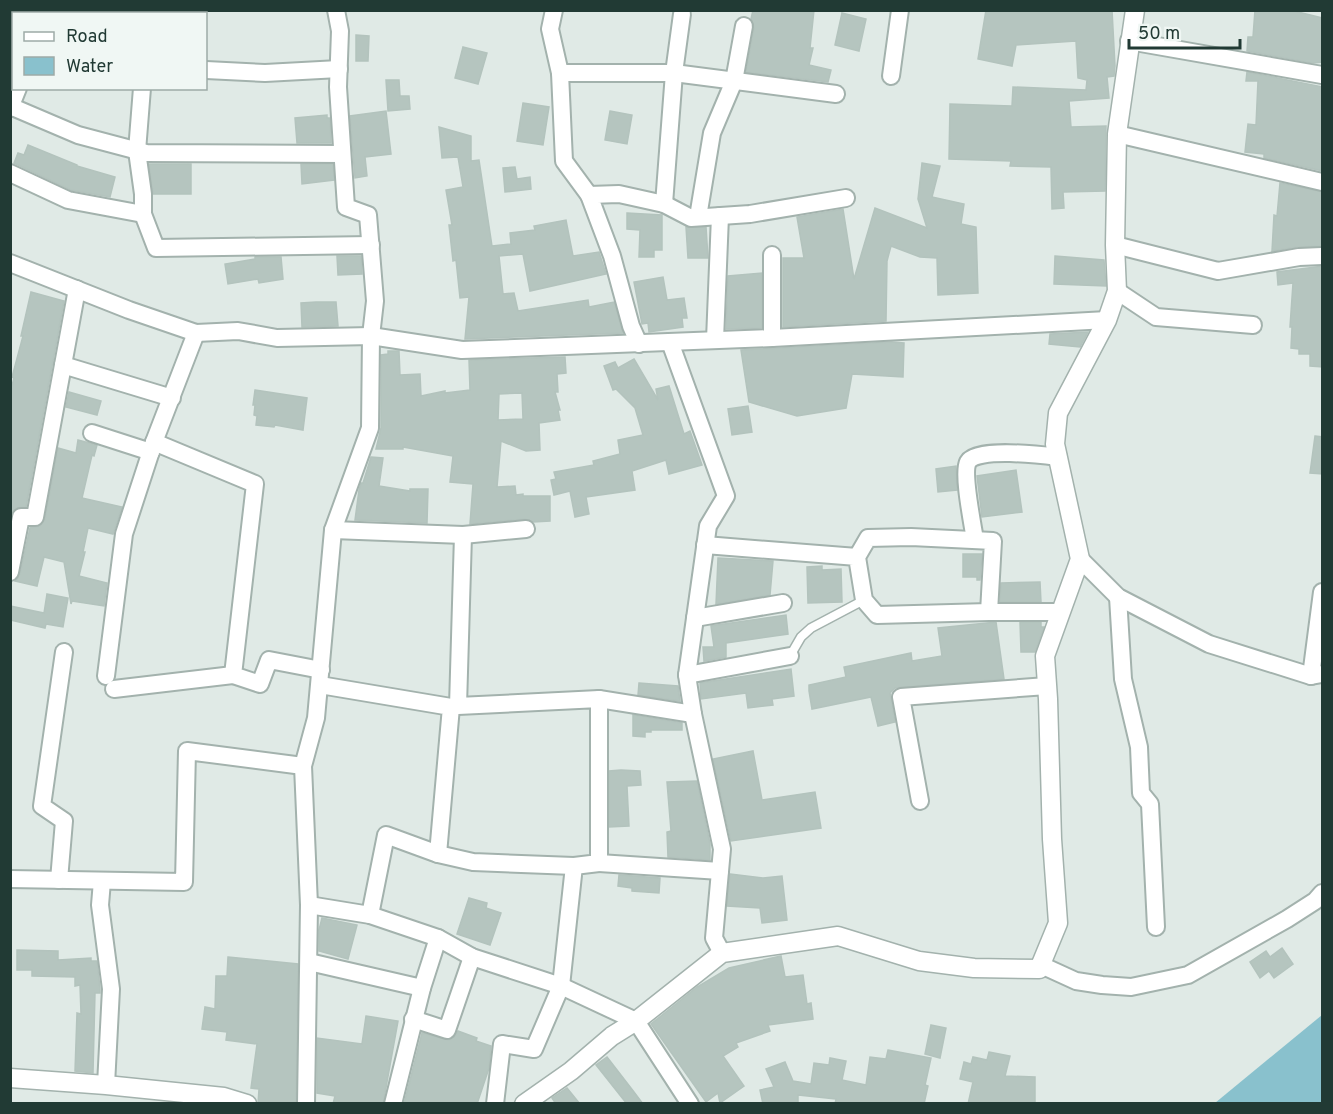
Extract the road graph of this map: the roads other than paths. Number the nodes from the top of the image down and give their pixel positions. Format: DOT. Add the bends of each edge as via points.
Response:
graph roads {
  1 [pos="336,10"];
  2 [pos="554,10"];
  3 [pos="900,10"];
  4 [pos="1135,10"];
  5 [pos="682,14"];
  6 [pos="744,26"];
  7 [pos="1129,41"];
  8 [pos="339,69"];
  9 [pos="207,70"];
  10 [pos="560,73"];
  11 [pos="674,73"];
  12 [pos="1323,75"];
  13 [pos="891,76"];
  14 [pos="734,81"];
  15 [pos="17,90"];
  16 [pos="142,90"];
  17 [pos="836,94"];
  18 [pos="11,107"];
  19 [pos="1117,134"];
  20 [pos="137,151"];
  21 [pos="342,154"];
  22 [pos="10,173"];
  23 [pos="1323,182"];
  24 [pos="589,195"];
  25 [pos="846,198"];
  26 [pos="664,204"];
  27 [pos="143,214"];
  28 [pos="720,216"];
  29 [pos="698,217"];
  30 [pos="371,245"];
  31 [pos="1115,245"];
  32 [pos="772,255"];
  33 [pos="1323,256"];
  34 [pos="10,263"];
  35 [pos="77,288"];
  36 [pos="1117,291"];
  37 [pos="1107,320"];
  38 [pos="1253,325"];
  39 [pos="196,333"];
  40 [pos="371,336"];
  41 [pos="772,338"];
  42 [pos="715,340"];
  43 [pos="670,342"];
  44 [pos="639,344"];
  45 [pos="63,365"];
  46 [pos="172,398"];
  47 [pos="92,433"];
  48 [pos="152,447"];
  49 [pos="1058,457"];
  50 [pos="526,529"];
  51 [pos="333,530"];
  52 [pos="463,535"];
  53 [pos="975,540"];
  54 [pos="705,545"];
  55 [pos="857,557"];
  56 [pos="1080,559"];
  57 [pos="10,572"];
  58 [pos="1323,592"];
  59 [pos="1118,597"];
  60 [pos="864,600"];
  61 [pos="783,603"];
  62 [pos="989,612"];
  63 [pos="1060,612"];
  64 [pos="694,618"];
  65 [pos="64,652"];
  66 [pos="790,656"];
  67 [pos="233,675"];
  68 [pos="687,675"];
  69 [pos="1317,675"];
  70 [pos="320,677"];
  71 [pos="1047,686"];
  72 [pos="599,699"];
  73 [pos="693,714"];
  74 [pos="303,766"];
  75 [pos="920,801"];
  76 [pos="438,854"];
  77 [pos="599,863"];
  78 [pos="574,866"];
  79 [pos="720,871"];
  80 [pos="10,879"];
  81 [pos="59,880"];
  82 [pos="102,881"];
  83 [pos="1323,893"];
  84 [pos="309,905"];
  85 [pos="370,915"];
  86 [pos="1156,927"];
  87 [pos="438,938"];
  88 [pos="722,953"];
  89 [pos="472,957"];
  90 [pos="309,962"];
  91 [pos="1041,965"];
  92 [pos="561,986"];
  93 [pos="422,988"];
  94 [pos="413,1019"];
  95 [pos="636,1022"];
  96 [pos="10,1078"];
  97 [pos="106,1085"];
  98 [pos="225,1100"];
  99 [pos="686,1102"];
  100 [pos="247,1104"];
  101 [pos="306,1104"];
  102 [pos="393,1104"];
  103 [pos="495,1104"];
  104 [pos="524,1104"];
  1 -- 8 [label="street"];
  2 -- 10 [label="street" via="550,29"];
  3 -- 13 [label="street"];
  4 -- 7 [label="street"];
  5 -- 11 [label="street"];
  6 -- 14 [label="street"];
  7 -- 12 [label="street"];
  7 -- 19 [label="street"];
  8 -- 9 [label="street" via="266,74"];
  8 -- 21 [label="street"];
  10 -- 11 [label="street"];
  10 -- 24 [label="street" via="564,161"];
  11 -- 14 [label="street"];
  11 -- 26 [label="street"];
  14 -- 17 [label="street"];
  14 -- 29 [label="street" via="712,133"];
  15 -- 18 [label="street"];
  16 -- 20 [label="street"];
  18 -- 20 [label="street" via="78,135"];
  19 -- 23 [label="street"];
  19 -- 31 [label="street"];
  20 -- 21 [label="street"];
  20 -- 27 [label="street"];
  21 -- 30 [label="street" via="346,207 368,214"];
  22 -- 27 [label="street" via="68,200"];
  24 -- 26 [label="street" via="620,194"];
  24 -- 44 [label="street"];
  25 -- 28 [label="street"];
  26 -- 29 [label="street" via="691,218"];
  27 -- 30 [label="street" via="156,248"];
  28 -- 29 [label="street"];
  28 -- 42 [label="street"];
  30 -- 40 [label="street" via="375,301"];
  31 -- 33 [label="street" via="1218,271"];
  31 -- 36 [label="street"];
  32 -- 41 [label="street"];
  34 -- 35 [label="street"];
  35 -- 39 [label="street"];
  35 -- 45 [label="street"];
  36 -- 37 [label="street"];
  36 -- 38 [label="street" via="1156,317"];
  37 -- 41 [label="street"];
  37 -- 49 [label="street" via="1059,413 1055,444"];
  39 -- 40 [label="street" via="238,331 277,338"];
  39 -- 46 [label="street"];
  40 -- 44 [label="street" via="462,350"];
  40 -- 51 [label="street" via="370,428"];
  41 -- 42 [label="street"];
  42 -- 43 [label="street"];
  43 -- 44 [label="street"];
  43 -- 54 [label="street" via="726,496 708,526"];
  45 -- 46 [label="street"];
  45 -- 57 [label="street" via="35,517 21,517"];
  46 -- 48 [label="street"];
  47 -- 48 [label="street"];
  48 -- 67 [label="street" via="255,484"];
  48 -- 67 [label="street" via="124,534 110,683"];
  49 -- 53 [label="street" via="1018,452 969,459 966,475"];
  49 -- 56 [label="street"];
  50 -- 52 [label="street"];
  51 -- 52 [label="street"];
  51 -- 70 [label="street"];
  52 -- 72 [label="street" via="458,706"];
  53 -- 55 [label="street" via="868,538"];
  53 -- 62 [label="street" via="993,541"];
  54 -- 55 [label="street"];
  54 -- 64 [label="street"];
  55 -- 60 [label="street"];
  56 -- 59 [label="street"];
  56 -- 63 [label="street"];
  58 -- 69 [label="street"];
  59 -- 69 [label="street" via="1209,644"];
  59 -- 86 [label="street" via="1123,679 1139,747 1141,793 1150,804"];
  60 -- 62 [label="street" via="877,615"];
  60 -- 66 [label="lane" via="811,628"];
  61 -- 64 [label="street"];
  62 -- 63 [label="street"];
  63 -- 71 [label="street" via="1045,656"];
  64 -- 68 [label="street"];
  65 -- 81 [label="street" via="42,806 64,821"];
  66 -- 68 [label="street"];
  67 -- 70 [label="street" via="261,684 269,660"];
  68 -- 73 [label="street"];
  70 -- 74 [label="street" via="316,718"];
  70 -- 76 [label="street" via="451,707"];
  71 -- 75 [label="street" via="901,697"];
  71 -- 91 [label="street" via="1058,923"];
  72 -- 73 [label="street"];
  72 -- 77 [label="street"];
  73 -- 79 [label="street" via="722,849"];
  74 -- 82 [label="street" via="187,751 184,882"];
  74 -- 84 [label="street"];
  76 -- 78 [label="street" via="473,862"];
  76 -- 85 [label="street" via="386,835"];
  77 -- 78 [label="street"];
  77 -- 79 [label="street"];
  78 -- 92 [label="street"];
  79 -- 88 [label="street" via="714,938"];
  80 -- 81 [label="street"];
  81 -- 82 [label="street"];
  82 -- 97 [label="street" via="100,905 111,989"];
  83 -- 91 [label="street" via="1287,919 1188,975 1131,987 1076,981"];
  84 -- 85 [label="street"];
  84 -- 90 [label="street"];
  85 -- 87 [label="street"];
  87 -- 89 [label="street"];
  87 -- 93 [label="street"];
  88 -- 91 [label="street" via="838,936 919,961 974,968 1039,969"];
  88 -- 95 [label="street"];
  89 -- 92 [label="street"];
  89 -- 94 [label="street" via="447,1030"];
  90 -- 93 [label="street"];
  90 -- 101 [label="street"];
  92 -- 95 [label="street"];
  92 -- 103 [label="street" via="534,1049 502,1044"];
  93 -- 94 [label="street"];
  94 -- 102 [label="street"];
  95 -- 99 [label="street"];
  95 -- 104 [label="street"];
  96 -- 97 [label="street"];
  97 -- 98 [label="street"];
  98 -- 100 [label="street"];
}
